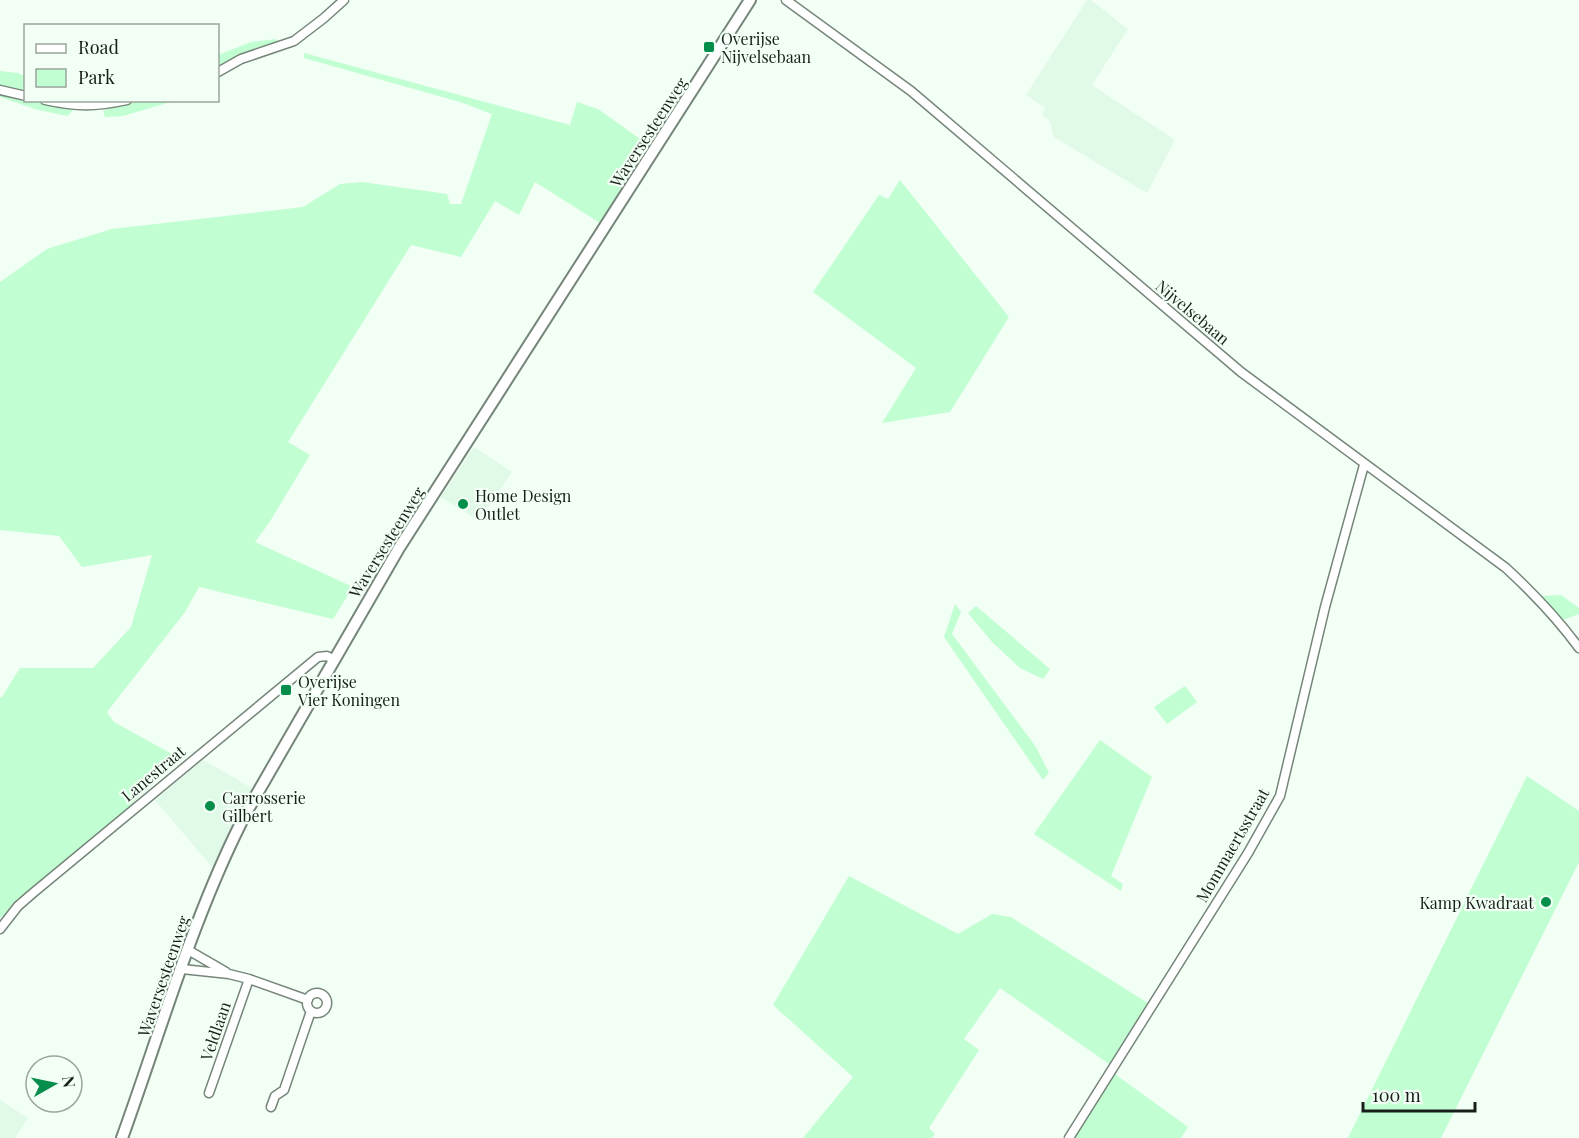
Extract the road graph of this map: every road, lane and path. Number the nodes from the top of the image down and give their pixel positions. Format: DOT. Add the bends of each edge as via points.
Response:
graph roads {
  1 [pos="344,0"];
  2 [pos="750,0"];
  3 [pos="786,0"];
  4 [pos="219,71"];
  5 [pos="0,90"];
  6 [pos="24,96"];
  7 [pos="55,102"];
  8 [pos="117,102"];
  9 [pos="1364,465"];
  10 [pos="1579,648"];
  11 [pos="334,660"];
  12 [pos="0,929"];
  13 [pos="188,950"];
  14 [pos="182,969"];
  15 [pos="229,974"];
  16 [pos="249,979"];
  17 [pos="308,1000"];
  18 [pos="311,1011"];
  19 [pos="209,1093"];
  20 [pos="272,1107"];
  21 [pos="122,1138"];
  22 [pos="1069,1138"];
  1 -- 4 [label="street" via="294,41 241,59"];
  2 -- 11 [label="main road, Waversesteenweg" via="399,548"];
  3 -- 9 [label="street, Nijvelsebaan" via="911,92 1241,372"];
  5 -- 6 [label="street"];
  7 -- 8 [label="street" via="96,106"];
  9 -- 10 [label="street, Nijvelsebaan" via="1506,568 1536,596"];
  9 -- 22 [label="street, Mommaertsstraat" via="1280,796"];
  11 -- 12 [label="street, Lanestraat" via="318,657 33,892"];
  11 -- 13 [label="main road, Waversesteenweg" via="232,839"];
  13 -- 14 [label="main road, Waversesteenweg"];
  13 -- 15 [label="street"];
  14 -- 15 [label="street"];
  14 -- 21 [label="main road, Waversesteenweg"];
  15 -- 16 [label="street"];
  16 -- 17 [label="street"];
  16 -- 19 [label="street, Veldlaan"];
  17 -- 18 [label="street"];
  17 -- 18 [label="street" via="318,993 327,1002 321,1012"];
  18 -- 20 [label="street" via="284,1090 275,1096"];
}
